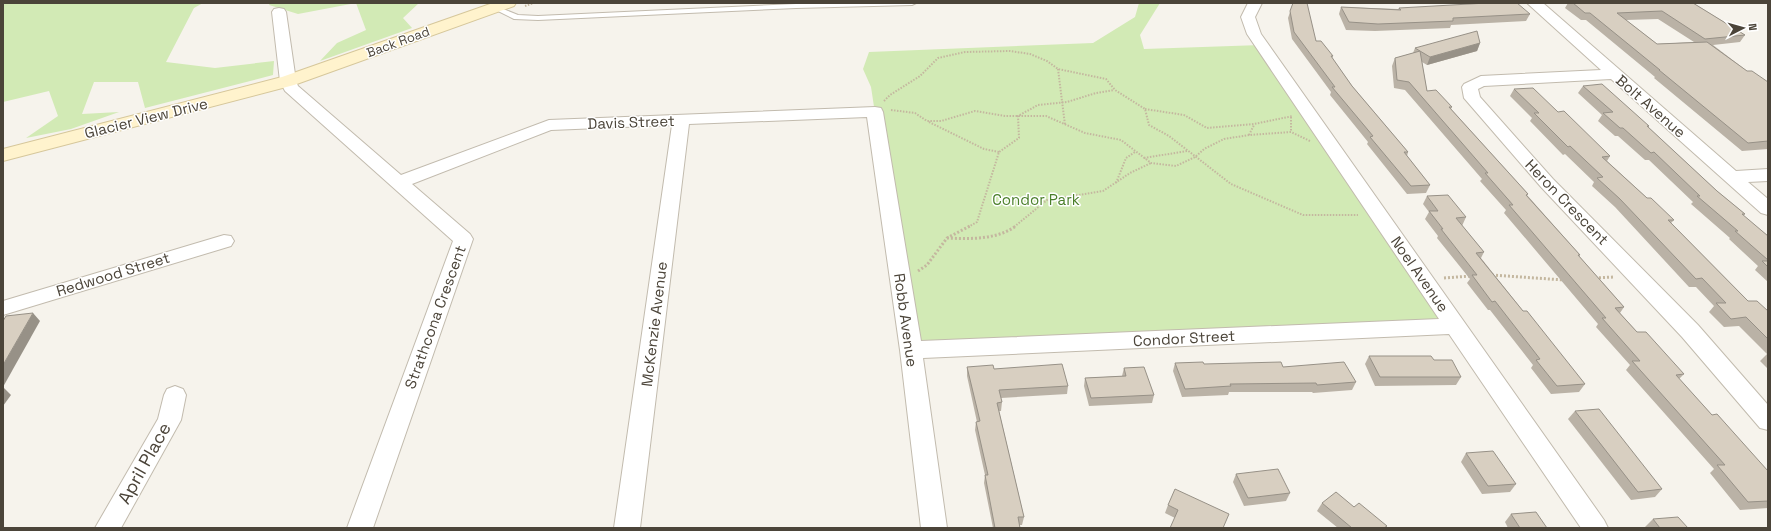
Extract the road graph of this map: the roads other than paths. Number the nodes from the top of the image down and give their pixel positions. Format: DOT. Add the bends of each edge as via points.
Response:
graph roads {
  1 [pos="912,3"];
  2 [pos="1255,3"];
  3 [pos="1534,3"];
  4 [pos="502,5"];
  5 [pos="279,12"];
  6 [pos="1615,74"];
  7 [pos="288,81"];
  8 [pos="875,112"];
  9 [pos="681,120"];
  10 [pos="3,155"];
  11 [pos="1768,175"];
  12 [pos="1732,177"];
  13 [pos="398,183"];
  14 [pos="1768,209"];
  15 [pos="224,241"];
  16 [pos="3,308"];
  17 [pos="1456,326"];
  18 [pos="912,350"];
  19 [pos="175,396"];
  20 [pos="1768,421"];
  21 [pos="108,528"];
  22 [pos="360,528"];
  23 [pos="627,528"];
  24 [pos="934,528"];
  25 [pos="1595,528"];
  1 -- 4 [label="lane" via="538,18 517,17"];
  2 -- 17 [label="street, Noel Avenue" via="1248,17 1254,34 1299,114 1330,144"];
  3 -- 6 [label="street, Bolt Avenue"];
  4 -- 7 [label="street, Back Road"];
  5 -- 7 [label="street"];
  6 -- 12 [label="street, Bolt Avenue"];
  6 -- 20 [label="street, Heron Crescent" via="1482,81 1470,87 1472,98 1547,183 1690,331"];
  7 -- 10 [label="street, Glacier View Drive"];
  7 -- 13 [label="street, Strathcona Crescent" via="291,88"];
  8 -- 9 [label="street, Davis Street"];
  8 -- 18 [label="street, Robb Avenue"];
  9 -- 13 [label="street, Davis Street" via="549,125"];
  9 -- 23 [label="street, McKenzie Avenue"];
  11 -- 12 [label="street"];
  12 -- 14 [label="street, Bolt Avenue"];
  13 -- 22 [label="street, Strathcona Crescent" via="463,239"];
  15 -- 16 [label="street, Redwood Street"];
  17 -- 18 [label="street, Condor Street"];
  17 -- 25 [label="street, Noel Avenue"];
  18 -- 24 [label="street, Robb Avenue"];
  19 -- 21 [label="street, April Place" via="169,420"];
}
